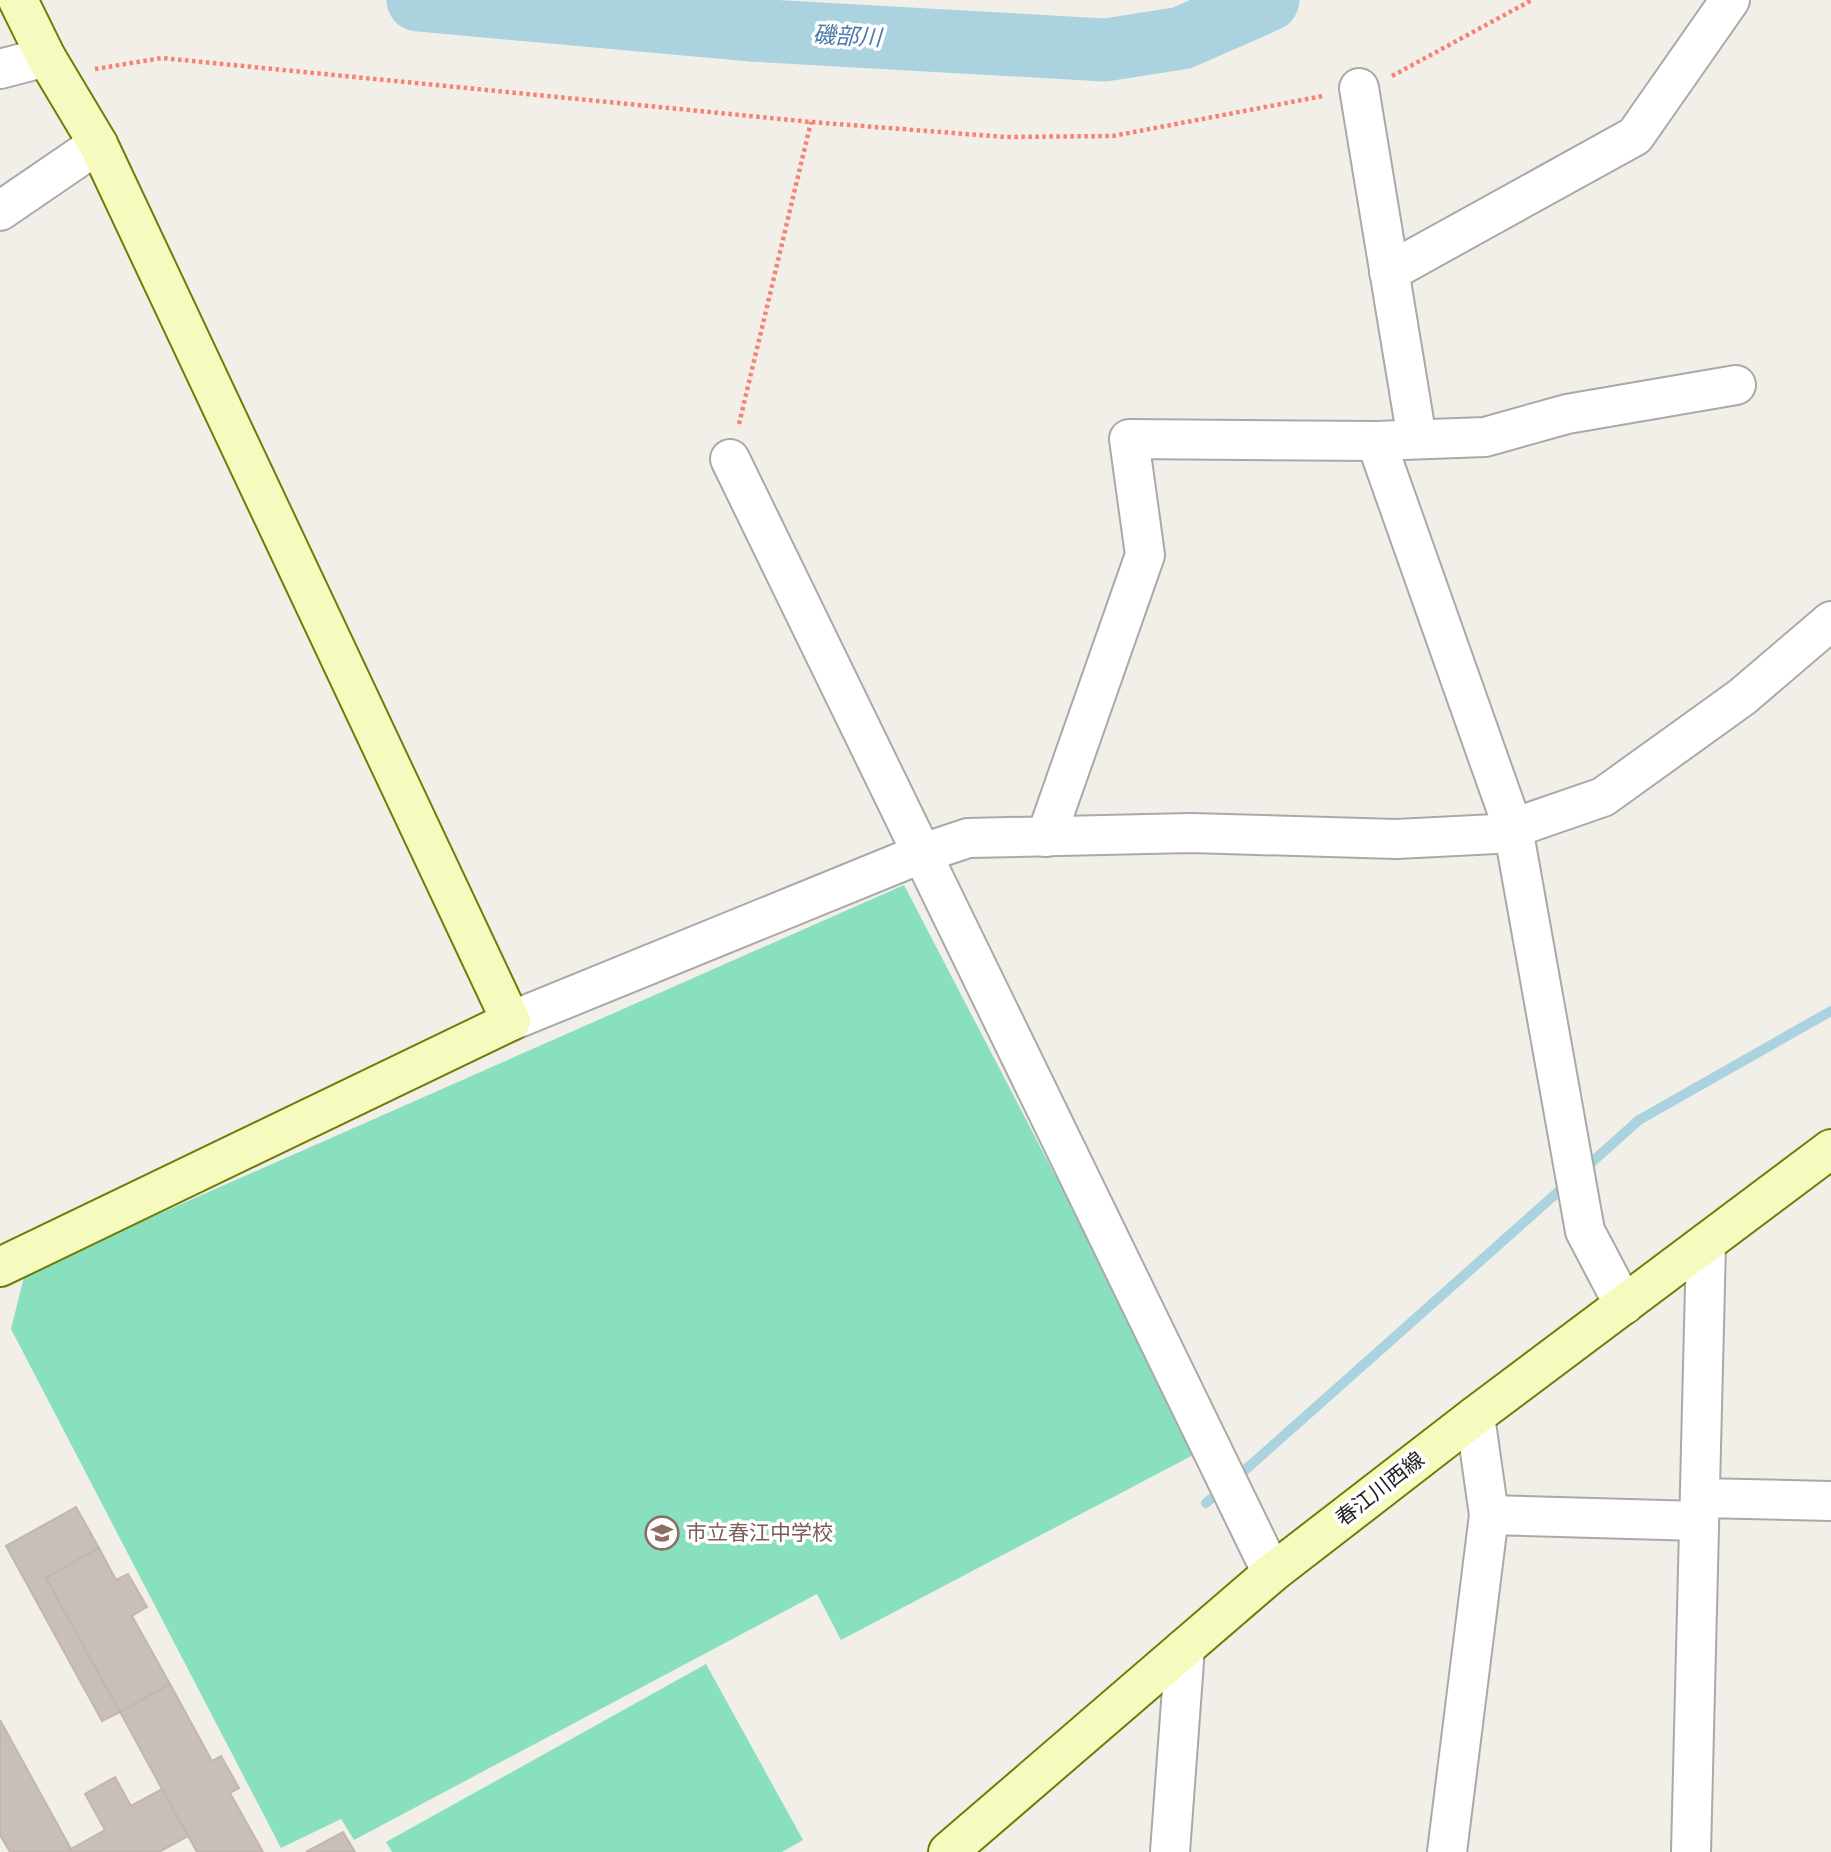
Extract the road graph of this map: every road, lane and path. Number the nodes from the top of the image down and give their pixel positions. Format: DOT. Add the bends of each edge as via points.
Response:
graph roads {
  1 [pos="18,0"];
  2 [pos="1532,0"];
  3 [pos="1730,0"];
  4 [pos="52,67"];
  5 [pos="0,69"];
  6 [pos="1359,88"];
  7 [pos="811,122"];
  8 [pos="98,144"];
  9 [pos="0,211"];
  10 [pos="1389,272"];
  11 [pos="1736,385"];
  12 [pos="1417,439"];
  13 [pos="1376,441"];
  14 [pos="730,459"];
  15 [pos="1831,621"];
  16 [pos="1513,828"];
  17 [pos="1046,837"];
  18 [pos="923,853"];
  19 [pos="511,1021"];
  20 [pos="1831,1149"];
  21 [pos="1706,1245"];
  22 [pos="0,1267"];
  23 [pos="1624,1305"];
  24 [pos="1475,1416"];
  25 [pos="1831,1501"];
  26 [pos="1700,1510"];
  27 [pos="1489,1515"];
  28 [pos="1272,1573"];
  29 [pos="1185,1648"];
  30 [pos="948,1852"];
  31 [pos="1170,1852"];
  32 [pos="1447,1852"];
  33 [pos="1691,1852"];
  1 -- 4 [label="street"];
  2 -- 6 [label="path" via="1378,84"];
  3 -- 10 [label="street" via="1635,136"];
  4 -- 5 [label="street"];
  4 -- 7 [label="path" via="162,58"];
  4 -- 8 [label="street"];
  6 -- 7 [label="path" via="1113,136 1005,137"];
  6 -- 10 [label="street"];
  7 -- 14 [label="path"];
  8 -- 9 [label="street"];
  8 -- 19 [label="street"];
  10 -- 12 [label="street"];
  11 -- 12 [label="street" via="1567,414 1485,437"];
  12 -- 13 [label="street"];
  13 -- 16 [label="street"];
  13 -- 17 [label="street" via="1129,439 1145,555"];
  14 -- 18 [label="street"];
  15 -- 16 [label="street" via="1742,697 1603,797"];
  16 -- 17 [label="street" via="1496,834 1396,839 1191,833"];
  16 -- 23 [label="street" via="1585,1231"];
  17 -- 18 [label="street" via="968,838"];
  18 -- 19 [label="street"];
  18 -- 28 [label="street"];
  19 -- 22 [label="street"];
  20 -- 21 [label="street, 春江川西線"];
  21 -- 23 [label="street, 春江川西線"];
  21 -- 26 [label="street"];
  23 -- 24 [label="street, 春江川西線"];
  24 -- 27 [label="street"];
  24 -- 28 [label="street, 春江川西線"];
  25 -- 26 [label="street"];
  26 -- 27 [label="street"];
  26 -- 33 [label="street"];
  27 -- 32 [label="street"];
  28 -- 29 [label="street, 春江川西線"];
  29 -- 30 [label="street, 春江川西線"];
  29 -- 31 [label="street"];
}
